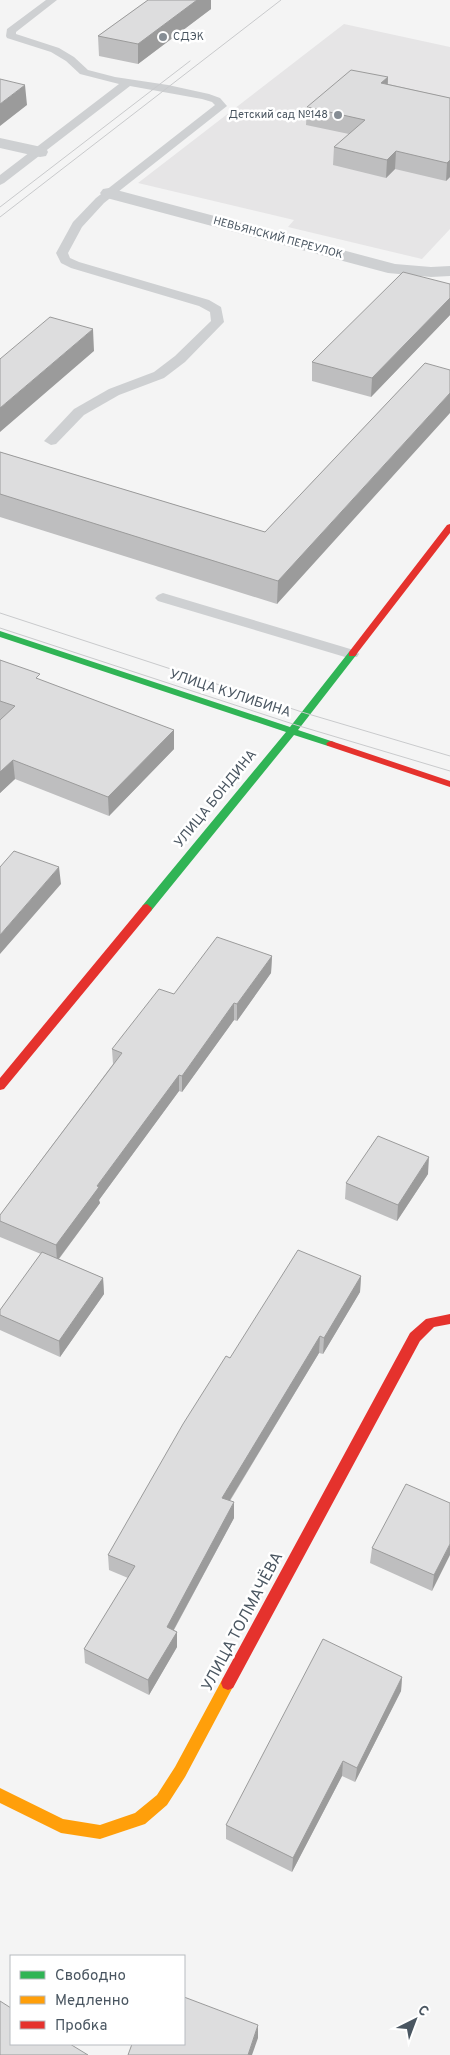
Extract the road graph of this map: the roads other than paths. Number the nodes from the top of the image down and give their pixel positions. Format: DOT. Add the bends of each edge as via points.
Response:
graph roads {
  1 [pos="52,0"];
  2 [pos="127,82"];
  3 [pos="0,142"];
  4 [pos="40,152"];
  5 [pos="0,181"];
  6 [pos="109,192"];
  7 [pos="450,271"];
  8 [pos="51,441"];
  9 [pos="450,528"];
  10 [pos="163,598"];
  11 [pos="0,634"];
  12 [pos="351,654"];
  13 [pos="292,730"];
  14 [pos="450,784"];
  15 [pos="0,1086"];
  16 [pos="450,1318"];
  17 [pos="0,1795"];
  1 -- 2 [label="lane" via="11,31 11,36 55,50 84,72"];
  2 -- 4 [label="lane"];
  2 -- 6 [label="lane" via="204,96 216,100 220,106"];
  3 -- 4 [label="street"];
  4 -- 5 [label="lane"];
  6 -- 7 [label="street, НЕВЬЯНСКИЙ ПЕРЕУЛОК" via="394,269"];
  6 -- 8 [label="lane" via="66,241 62,253 65,260 204,303 216,310 218,322 159,375 114,392 79,412"];
  9 -- 12 [label="street, УЛИЦА БОНДИНА"];
  10 -- 12 [label="lane"];
  11 -- 13 [label="street, УЛИЦА КУЛИБИНА"];
  12 -- 13 [label="street, УЛИЦА БОНДИНА"];
  13 -- 14 [label="street, УЛИЦА КУЛИБИНА"];
  13 -- 15 [label="street, УЛИЦА БОНДИНА"];
  16 -- 17 [label="street, УЛИЦА ТОЛМАЧЁВА" via="437,1319 422,1328 415,1337 162,1800 140,1819 100,1832 61,1826"];
}
